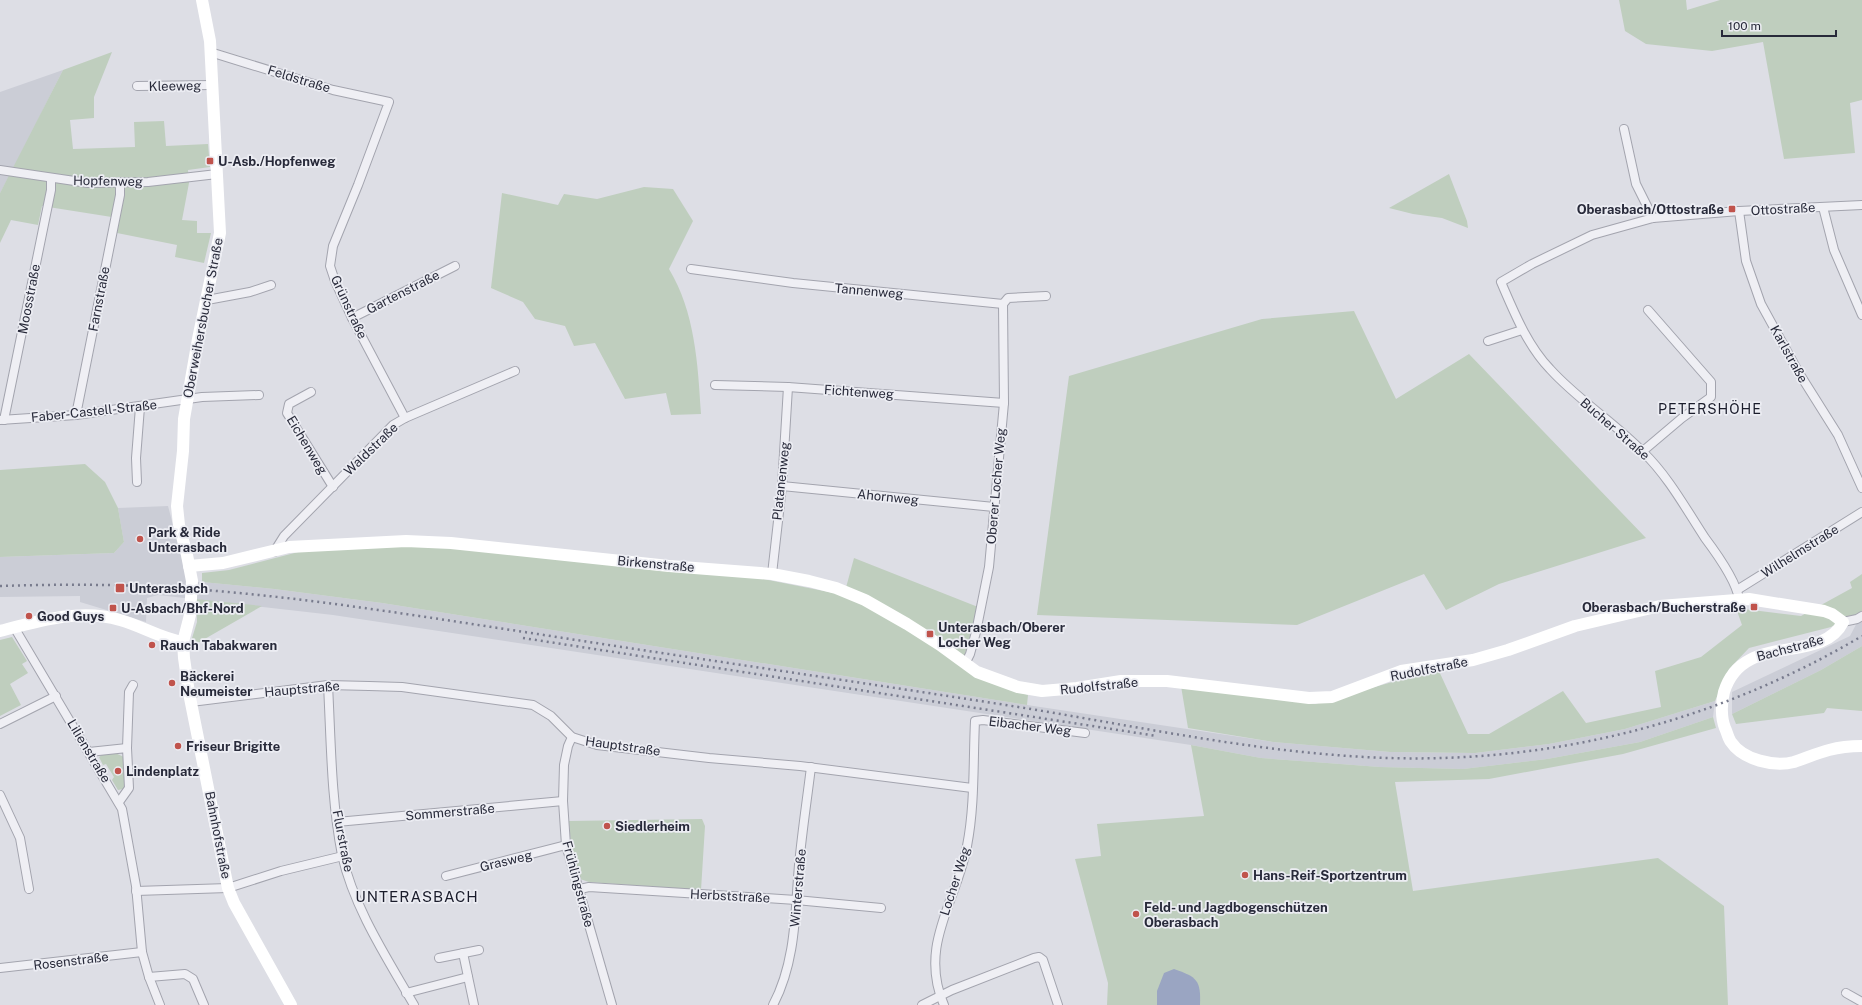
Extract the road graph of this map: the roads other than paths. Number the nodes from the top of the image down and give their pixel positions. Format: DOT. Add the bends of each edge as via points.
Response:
graph roads {
  1 [pos="202,0"];
  2 [pos="210,52"];
  3 [pos="212,85"];
  4 [pos="137,86"];
  5 [pos="389,102"];
  6 [pos="1624,129"];
  7 [pos="0,170"];
  8 [pos="217,174"];
  9 [pos="52,178"];
  10 [pos="120,182"];
  11 [pos="1862,204"];
  12 [pos="1823,207"];
  13 [pos="1739,211"];
  14 [pos="1653,218"];
  15 [pos="454,266"];
  16 [pos="691,269"];
  17 [pos="1501,282"];
  18 [pos="271,285"];
  19 [pos="1046,296"];
  20 [pos="207,300"];
  21 [pos="1003,304"];
  22 [pos="1648,310"];
  23 [pos="1862,315"];
  24 [pos="352,318"];
  25 [pos="1522,330"];
  26 [pos="1488,341"];
  27 [pos="515,371"];
  28 [pos="715,385"];
  29 [pos="788,387"];
  30 [pos="311,392"];
  31 [pos="259,395"];
  32 [pos="187,400"];
  33 [pos="1004,403"];
  34 [pos="140,407"];
  35 [pos="76,415"];
  36 [pos="405,418"];
  37 [pos="2,420"];
  38 [pos="1643,451"];
  39 [pos="137,482"];
  40 [pos="782,486"];
  41 [pos="333,487"];
  42 [pos="1862,488"];
  43 [pos="994,507"];
  44 [pos="1862,512"];
  45 [pos="274,552"];
  46 [pos="189,566"];
  47 [pos="772,574"];
  48 [pos="192,581"];
  49 [pos="1738,594"];
  50 [pos="1862,616"];
  51 [pos="1843,622"];
  52 [pos="14,627"];
  53 [pos="0,630"];
  54 [pos="184,642"];
  55 [pos="965,664"];
  56 [pos="133,684"];
  57 [pos="328,685"];
  58 [pos="56,696"];
  59 [pos="191,702"];
  60 [pos="975,721"];
  61 [pos="0,724"];
  62 [pos="1085,733"];
  63 [pos="572,737"];
  64 [pos="1862,746"];
  65 [pos="127,748"];
  66 [pos="89,752"];
  67 [pos="811,767"];
  68 [pos="972,788"];
  69 [pos="0,795"];
  70 [pos="119,802"];
  71 [pos="562,802"];
  72 [pos="337,822"];
  73 [pos="566,845"];
  74 [pos="343,856"];
  75 [pos="446,876"];
  76 [pos="136,888"];
  77 [pos="228,888"];
  78 [pos="29,889"];
  79 [pos="580,889"];
  80 [pos="796,900"];
  81 [pos="881,908"];
  82 [pos="479,950"];
  83 [pos="142,952"];
  84 [pos="463,953"];
  85 [pos="438,958"];
  86 [pos="0,968"];
  87 [pos="149,977"];
  88 [pos="468,977"];
  89 [pos="406,993"];
  90 [pos="1846,993"];
  91 [pos="940,995"];
  92 [pos="1862,1002"];
  93 [pos="160,1005"];
  94 [pos="204,1005"];
  95 [pos="291,1005"];
  96 [pos="414,1005"];
  97 [pos="474,1005"];
  98 [pos="612,1005"];
  99 [pos="773,1005"];
  100 [pos="922,1005"];
  101 [pos="944,1005"];
  102 [pos="1058,1005"];
  1 -- 2 [label="street, Oberweihersbucher Straße"];
  2 -- 3 [label="street, Oberweihersbucher Straße"];
  2 -- 5 [label="street, Feldstraße" via="333,90"];
  3 -- 4 [label="street, Kleeweg"];
  3 -- 8 [label="street, Oberweihersbucher Straße"];
  5 -- 24 [label="street, Grünstraße" via="330,256 335,281"];
  6 -- 14 [label="street" via="1636,184"];
  7 -- 9 [label="street, Hopfenweg"];
  8 -- 10 [label="street, Hopfenweg" via="148,182"];
  8 -- 20 [label="street, Oberweihersbucher Straße" via="220,234"];
  9 -- 10 [label="street, Hopfenweg" via="88,183"];
  9 -- 37 [label="street, Moosstraße"];
  10 -- 35 [label="street, Farnstraße" via="120,195"];
  11 -- 12 [label="street, Ottostraße"];
  12 -- 13 [label="street, Ottostraße"];
  12 -- 23 [label="street" via="1834,250"];
  13 -- 14 [label="street, Ottostraße"];
  13 -- 42 [label="street, Karlstraße" via="1746,261 1761,304 1799,373 1838,435"];
  14 -- 17 [label="street, Ottostraße" via="1592,235"];
  15 -- 24 [label="street, Gartenstraße"];
  16 -- 21 [label="street, Tannenweg" via="793,283"];
  17 -- 25 [label="street, Bucher Straße"];
  18 -- 20 [label="street" via="250,292"];
  19 -- 21 [label="street, Tannenweg" via="1008,298"];
  20 -- 32 [label="street, Oberweihersbucher Straße"];
  21 -- 33 [label="street, Oberer Locher Weg"];
  22 -- 38 [label="street" via="1711,382 1711,397"];
  24 -- 36 [label="street, Grünstraße"];
  25 -- 26 [label="street"];
  25 -- 38 [label="street, Bucher Straße" via="1548,368"];
  27 -- 36 [label="street, Waldstraße"];
  28 -- 29 [label="street, Fichtenweg"];
  29 -- 33 [label="street, Fichtenweg"];
  29 -- 40 [label="street, Platanenweg"];
  30 -- 41 [label="street, Eichenweg" via="289,404 287,413"];
  31 -- 32 [label="street, Faber-Castell-Straße"];
  32 -- 34 [label="street, Faber-Castell-Straße"];
  32 -- 46 [label="street, Oberweihersbucher Straße" via="177,506"];
  33 -- 43 [label="street, Oberer Locher Weg"];
  34 -- 35 [label="street, Faber-Castell-Straße"];
  34 -- 39 [label="street"];
  35 -- 37 [label="street, Faber-Castell-Straße"];
  36 -- 41 [label="street, Waldstraße" via="393,425"];
  38 -- 49 [label="street, Bucher Straße" via="1710,545"];
  40 -- 43 [label="street, Ahornweg"];
  40 -- 47 [label="street, Platanenweg"];
  41 -- 45 [label="street, Waldstraße" via="284,536"];
  43 -- 55 [label="street, Oberer Locher Weg" via="986,582 976,632"];
  44 -- 49 [label="street, Wilhelmstraße"];
  45 -- 46 [label="street" via="223,563"];
  45 -- 47 [label="street, Birkenstraße" via="289,547 324,544 451,542 669,566"];
  46 -- 48 [label="street, Oberweihersbucher Straße"];
  47 -- 55 [label="street, Birkenstraße" via="836,588 865,600 934,641"];
  48 -- 54 [label="street, Bahnhofstraße" via="190,615"];
  49 -- 51 [label="street, Rudolfstraße" via="1824,611"];
  49 -- 55 [label="street, Rudolfstraße" via="1620,614 1473,660 1401,671 1332,697 1309,698 1167,680 1121,681 1042,691 1018,687 977,672"];
  50 -- 51 [label="street"];
  51 -- 64 [label="street, Bachstraße" via="1840,629 1815,644 1766,654 1750,659 1738,668 1728,680 1722,700 1724,724 1731,743 1749,757 1770,764 1793,762 1828,750"];
  52 -- 53 [label="street"];
  52 -- 54 [label="street" via="66,616 101,616 119,620 173,641"];
  52 -- 58 [label="street, Lilienstraße"];
  54 -- 59 [label="street, Bahnhofstraße"];
  56 -- 65 [label="street" via="129,692"];
  57 -- 59 [label="street, Hauptstraße"];
  57 -- 63 [label="street, Hauptstraße" via="402,688 523,703 543,710"];
  57 -- 72 [label="street, Flurstraße"];
  58 -- 61 [label="street"];
  58 -- 66 [label="street, Lilienstraße"];
  59 -- 77 [label="street, Bahnhofstraße"];
  60 -- 62 [label="street, Eibacher Weg"];
  60 -- 68 [label="street, Locher Weg"];
  63 -- 67 [label="street, Hauptstraße" via="597,745"];
  63 -- 71 [label="street, Frühlingstraße" via="564,759"];
  65 -- 66 [label="street"];
  65 -- 70 [label="street" via="129,788"];
  66 -- 70 [label="street, Lilienstraße"];
  67 -- 68 [label="street, Hauptstraße"];
  67 -- 80 [label="street, Winterstraße"];
  68 -- 91 [label="street, Locher Weg" via="965,857 946,906 938,938 936,969"];
  69 -- 78 [label="street" via="20,838"];
  70 -- 76 [label="street, Lilienstraße" via="129,839"];
  71 -- 72 [label="street, Sommerstraße"];
  71 -- 73 [label="street, Frühlingstraße"];
  72 -- 74 [label="street, Flurstraße"];
  73 -- 75 [label="street, Grasweg"];
  73 -- 79 [label="street, Frühlingstraße"];
  74 -- 77 [label="street" via="281,871"];
  74 -- 89 [label="street, Flurstraße" via="360,906"];
  76 -- 77 [label="street"];
  76 -- 83 [label="street, Lilienstraße"];
  77 -- 95 [label="street, Bahnhofstraße"];
  79 -- 80 [label="street, Herbststraße" via="589,887"];
  79 -- 98 [label="street, Frühlingstraße"];
  80 -- 81 [label="street, Herbststraße"];
  80 -- 99 [label="street, Winterstraße" via="789,964 781,991"];
  82 -- 84 [label="street"];
  83 -- 86 [label="street, Rosenstraße"];
  83 -- 87 [label="street"];
  84 -- 85 [label="street"];
  84 -- 88 [label="street"];
  87 -- 93 [label="street"];
  87 -- 94 [label="street" via="185,974 193,979"];
  88 -- 89 [label="street"];
  88 -- 97 [label="street"];
  89 -- 96 [label="street, Flurstraße"];
  90 -- 92 [label="street"];
  91 -- 100 [label="street"];
  91 -- 101 [label="street, Locher Weg"];
  91 -- 102 [label="street" via="1039,958 1043,960"];
}
